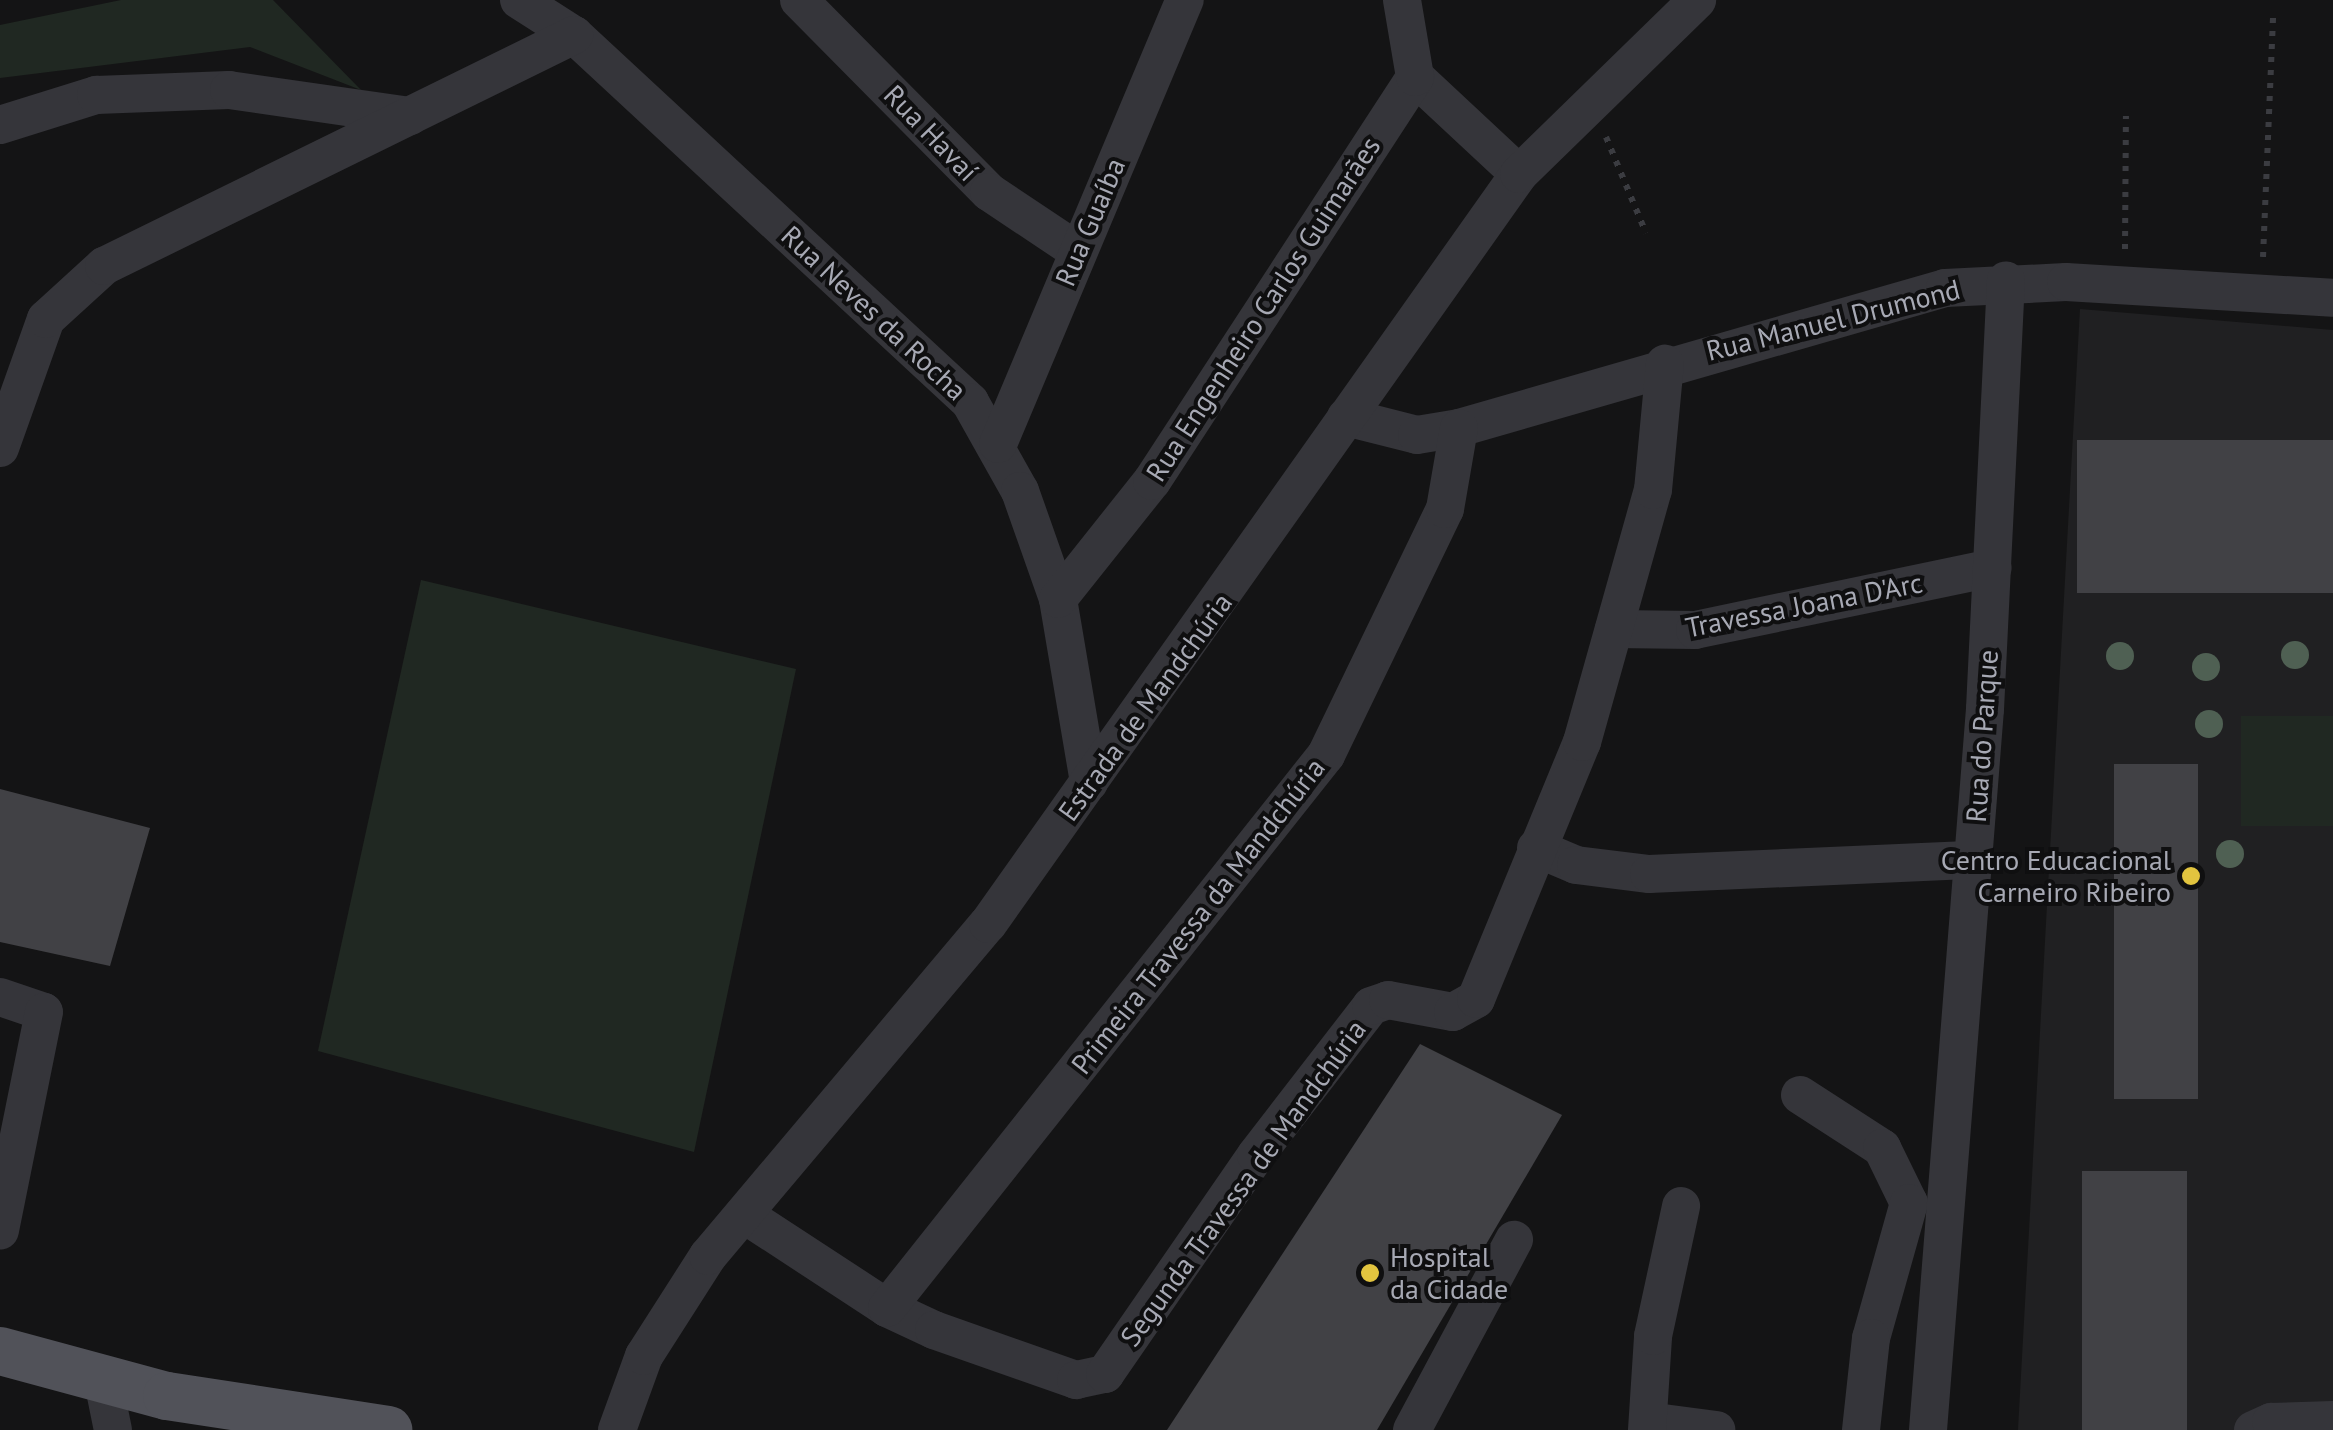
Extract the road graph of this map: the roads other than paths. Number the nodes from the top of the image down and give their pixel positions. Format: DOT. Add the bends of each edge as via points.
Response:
graph roads {
  1 [pos="519,0"];
  2 [pos="799,0"];
  3 [pos="1184,0"];
  4 [pos="1402,0"];
  5 [pos="1697,0"];
  6 [pos="574,36"];
  7 [pos="1415,78"];
  8 [pos="410,116"];
  9 [pos="0,126"];
  10 [pos="1519,174"];
  11 [pos="1076,250"];
  12 [pos="2006,281"];
  13 [pos="2333,298"];
  14 [pos="1665,364"];
  15 [pos="1346,417"];
  16 [pos="1458,428"];
  17 [pos="998,444"];
  18 [pos="0,448"];
  19 [pos="1993,568"];
  20 [pos="1058,599"];
  21 [pos="1614,629"];
  22 [pos="1089,782"];
  23 [pos="1536,848"];
  24 [pos="1974,860"];
  25 [pos="0,997"];
  26 [pos="1800,1095"];
  27 [pos="1681,1206"];
  28 [pos="746,1216"];
  29 [pos="0,1231"];
  30 [pos="1514,1240"];
  31 [pos="886,1308"];
  32 [pos="0,1351"];
  33 [pos="102,1381"];
  34 [pos="2333,1420"];
  35 [pos="1648,1425"];
  36 [pos="113,1430"];
  37 [pos="388,1430"];
  38 [pos="616,1430"];
  39 [pos="1412,1430"];
  40 [pos="1716,1430"];
  41 [pos="1861,1430"];
  42 [pos="1928,1430"];
  43 [pos="2253,1430"];
  1 -- 6 [label="street, Rua Neves da Rocha"];
  2 -- 11 [label="street, Rua Havaí" via="989,192"];
  3 -- 11 [label="street, Rua Guaíba"];
  4 -- 7 [label="street"];
  5 -- 10 [label="street, Estrada de Mandchúria"];
  6 -- 8 [label="street"];
  6 -- 17 [label="street, Rua Neves da Rocha" via="942,372"];
  7 -- 10 [label="street"];
  7 -- 20 [label="street, Rua Engenheiro Carlos Guimarães" via="1152,481"];
  8 -- 9 [label="street" via="228,90 96,96"];
  8 -- 18 [label="street" via="104,266 70,290 46,319 27,359"];
  10 -- 15 [label="street, Estrada de Mandchúria"];
  11 -- 17 [label="street, Rua Guaíba"];
  12 -- 13 [label="street, Rua Manuel Drumond"];
  12 -- 14 [label="street, Rua Manuel Drumond" via="1897,299"];
  12 -- 19 [label="street, Rua do Parque"];
  14 -- 16 [label="street, Rua Manuel Drumond"];
  14 -- 21 [label="street, Segunda Travessa de Mandchúria" via="1652,490"];
  15 -- 16 [label="street, Rua Manuel Drumond" via="1417,435"];
  15 -- 22 [label="street, Estrada de Mandchúria" via="1230,591"];
  16 -- 31 [label="street, Primeira Travessa da Mandchúria" via="1445,509 1326,755"];
  17 -- 20 [label="street, Rua Neves da Rocha"];
  19 -- 21 [label="street, Travessa Joana D'Arc" via="1695,630"];
  19 -- 24 [label="street, Rua do Parque"];
  20 -- 22 [label="street, Rua Neves da Rocha"];
  21 -- 23 [label="street, Segunda Travessa de Mandchúria" via="1582,742"];
  22 -- 28 [label="street, Estrada de Mandchúria" via="988,924"];
  23 -- 24 [label="street" via="1576,864 1649,874"];
  23 -- 31 [label="street, Segunda Travessa de Mandchúria" via="1476,999 1453,1012 1388,1000 1371,1006 1256,1155 1105,1374 1076,1380"];
  24 -- 42 [label="street, Rua do Parque"];
  25 -- 29 [label="street" via="44,1012"];
  26 -- 41 [label="street" via="1882,1148 1909,1203 1871,1338"];
  27 -- 35 [label="street" via="1652,1336"];
  28 -- 31 [label="street, Segunda Travessa de Mandchúria"];
  28 -- 38 [label="street, Estrada de Mandchúria" via="676,1301 644,1356"];
  30 -- 39 [label="street"];
  32 -- 33 [label="main road"];
  33 -- 36 [label="street"];
  33 -- 37 [label="main road"];
  34 -- 43 [label="street" via="2271,1422"];
  35 -- 40 [label="street"];
}
